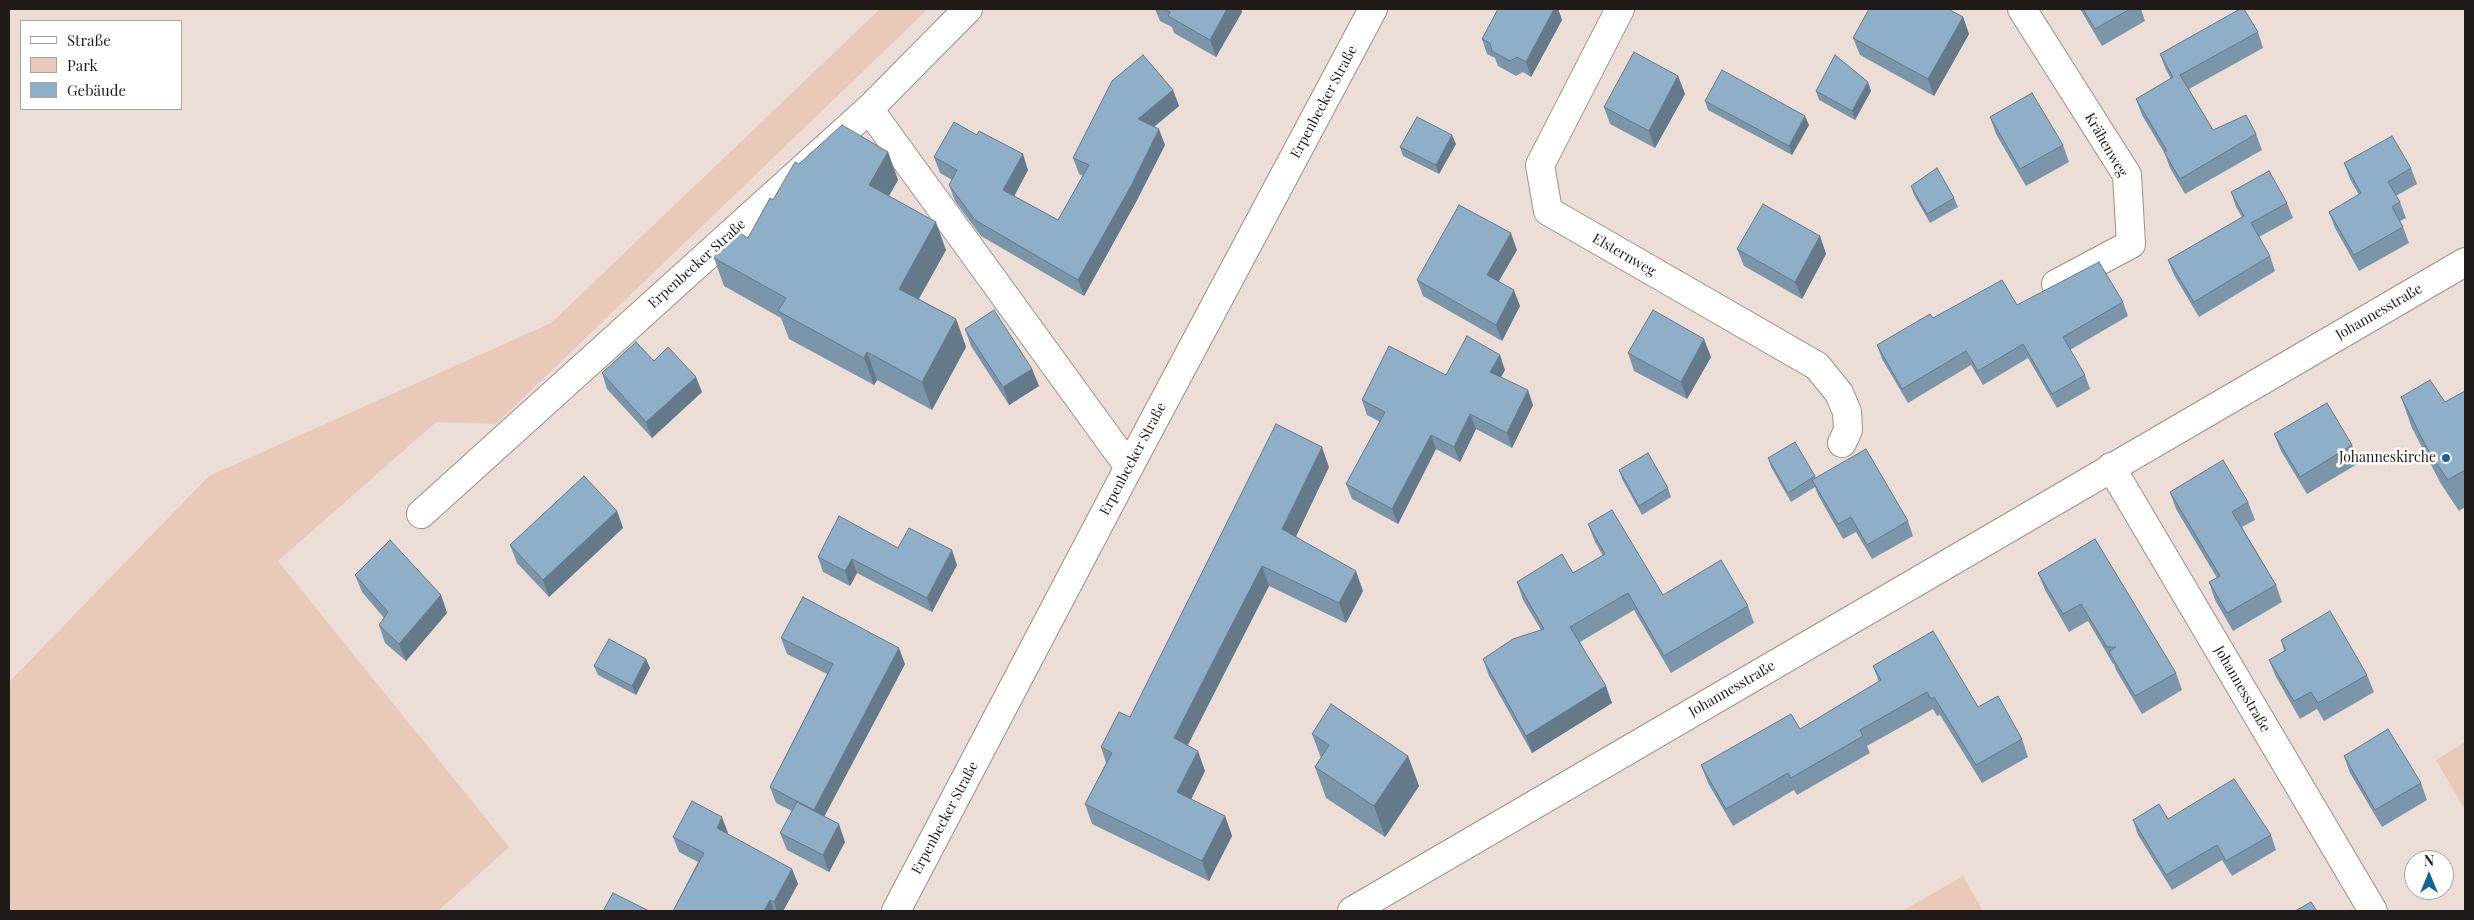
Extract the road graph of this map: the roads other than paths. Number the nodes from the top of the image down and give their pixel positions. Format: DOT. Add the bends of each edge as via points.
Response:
graph roads {
  1 [pos="968,9"];
  2 [pos="1373,9"];
  3 [pos="1620,9"];
  4 [pos="2022,9"];
  5 [pos="868,109"];
  6 [pos="2465,262"];
  7 [pos="2056,284"];
  8 [pos="1842,443"];
  9 [pos="1129,467"];
  10 [pos="2111,467"];
  11 [pos="422,514"];
  12 [pos="896,911"];
  13 [pos="1352,911"];
  14 [pos="2373,911"];
  1 -- 5 [label="street, Erpenbecker Straße"];
  2 -- 9 [label="street, Erpenbecker Straße"];
  3 -- 8 [label="street, Elsternweg" via="1540,165 1548,211 1817,366 1839,393 1847,412 1848,430"];
  4 -- 7 [label="street, Krähenweg" via="2127,175 2131,244"];
  5 -- 9 [label="street"];
  5 -- 11 [label="street, Erpenbecker Straße"];
  6 -- 10 [label="street, Johannesstraße"];
  9 -- 12 [label="street, Erpenbecker Straße"];
  10 -- 13 [label="street, Johannesstraße"];
  10 -- 14 [label="street, Johannesstraße"];
}
